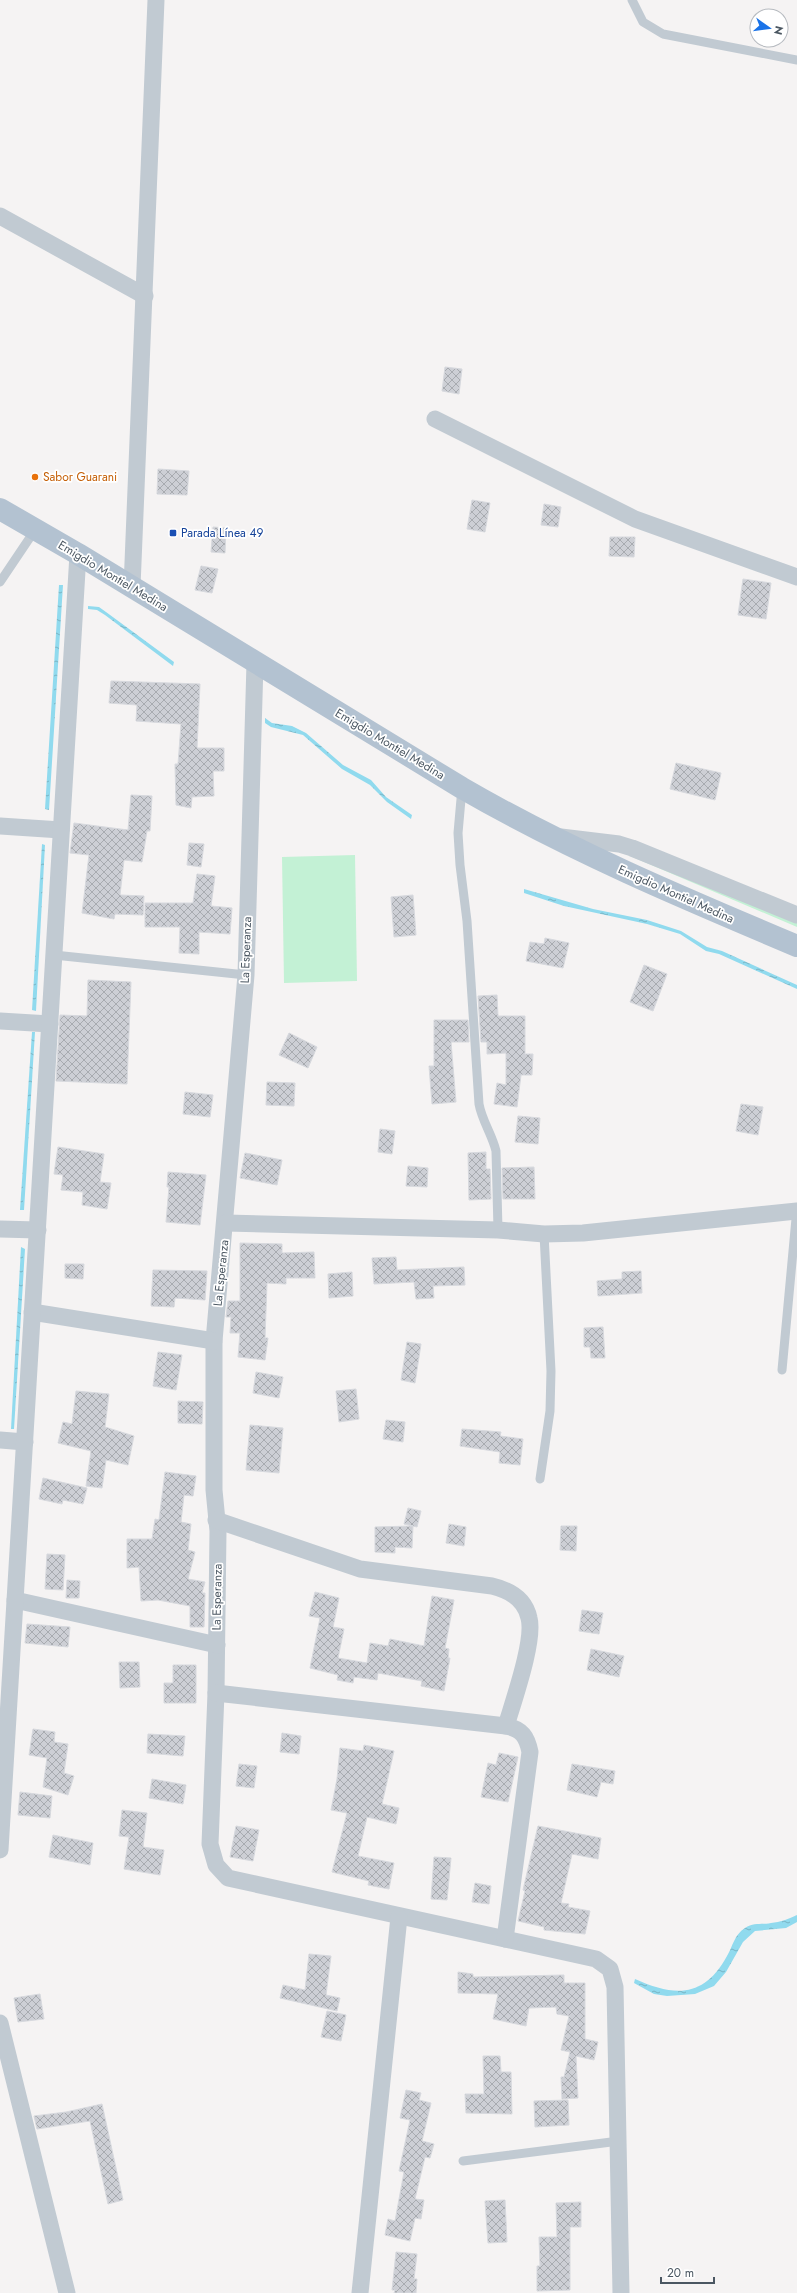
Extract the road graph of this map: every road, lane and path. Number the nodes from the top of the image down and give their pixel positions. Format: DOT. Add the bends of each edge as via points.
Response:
graph roads {
  1 [pos="156,0"];
  2 [pos="632,0"];
  3 [pos="797,60"];
  4 [pos="0,216"];
  5 [pos="145,296"];
  6 [pos="435,419"];
  7 [pos="2,509"];
  8 [pos="35,530"];
  9 [pos="78,554"];
  10 [pos="797,577"];
  11 [pos="0,582"];
  12 [pos="132,587"];
  13 [pos="255,663"];
  14 [pos="462,788"];
  15 [pos="0,826"];
  16 [pos="62,830"];
  17 [pos="547,835"];
  18 [pos="797,915"];
  19 [pos="797,946"];
  20 [pos="54,955"];
  21 [pos="246,975"];
  22 [pos="0,1021"];
  23 [pos="50,1024"];
  24 [pos="797,1208"];
  25 [pos="797,1211"];
  26 [pos="226,1223"];
  27 [pos="0,1229"];
  28 [pos="38,1230"];
  29 [pos="498,1230"];
  30 [pos="544,1234"];
  31 [pos="32,1312"];
  32 [pos="214,1341"];
  33 [pos="782,1370"];
  34 [pos="0,1440"];
  35 [pos="24,1442"];
  36 [pos="540,1479"];
  37 [pos="216,1520"];
  38 [pos="15,1600"];
  39 [pos="217,1645"];
  40 [pos="6,1653"];
  41 [pos="216,1694"];
  42 [pos="506,1726"];
  43 [pos="0,1850"];
  44 [pos="399,1917"];
  45 [pos="505,1938"];
  46 [pos="0,2023"];
  47 [pos="619,2141"];
  48 [pos="463,2161"];
  49 [pos="67,2293"];
  50 [pos="360,2293"];
  51 [pos="621,2293"];
  1 -- 5 [label="street"];
  2 -- 3 [label="lane" via="643,22 663,34"];
  4 -- 5 [label="street"];
  5 -- 12 [label="street"];
  6 -- 10 [label="street" via="635,519"];
  7 -- 8 [label="main road, Emigdio Montiel Medina"];
  8 -- 9 [label="main road, Emigdio Montiel Medina"];
  8 -- 11 [label="lane"];
  9 -- 12 [label="main road, Emigdio Montiel Medina"];
  9 -- 16 [label="street"];
  12 -- 13 [label="main road, Emigdio Montiel Medina"];
  13 -- 14 [label="main road, Emigdio Montiel Medina"];
  13 -- 21 [label="street, La Esperanza"];
  14 -- 17 [label="main road, Emigdio Montiel Medina"];
  14 -- 29 [label="lane" via="458,833 479,1104 496,1151"];
  15 -- 16 [label="street"];
  16 -- 20 [label="street"];
  17 -- 18 [label="street" via="632,848"];
  17 -- 19 [label="main road, Emigdio Montiel Medina" via="695,903"];
  20 -- 21 [label="lane"];
  20 -- 23 [label="street"];
  21 -- 26 [label="street, La Esperanza"];
  22 -- 23 [label="street"];
  23 -- 28 [label="street"];
  24 -- 25 [label="lane"];
  25 -- 30 [label="street" via="582,1233"];
  25 -- 33 [label="lane"];
  26 -- 29 [label="street"];
  26 -- 32 [label="street, La Esperanza"];
  27 -- 28 [label="street"];
  28 -- 31 [label="street"];
  29 -- 30 [label="street"];
  30 -- 36 [label="lane" via="551,1370 550,1411"];
  31 -- 32 [label="street"];
  31 -- 35 [label="street"];
  32 -- 37 [label="street, La Esperanza"];
  34 -- 35 [label="street"];
  35 -- 38 [label="street"];
  37 -- 39 [label="street, La Esperanza"];
  37 -- 42 [label="street" via="360,1569 508,1590 522,1602 529,1618 530,1637"];
  38 -- 39 [label="street"];
  38 -- 40 [label="street"];
  39 -- 41 [label="street, La Esperanza"];
  40 -- 43 [label="street"];
  41 -- 42 [label="street"];
  41 -- 44 [label="street, La Esperanza" via="210,1844 216,1866 228,1878"];
  42 -- 45 [label="street" via="522,1732 528,1740 530,1752"];
  44 -- 45 [label="street"];
  44 -- 50 [label="street"];
  45 -- 47 [label="street" via="596,1959 610,1969 615,1987"];
  46 -- 49 [label="street"];
  47 -- 48 [label="lane"];
  47 -- 51 [label="street"];
}
